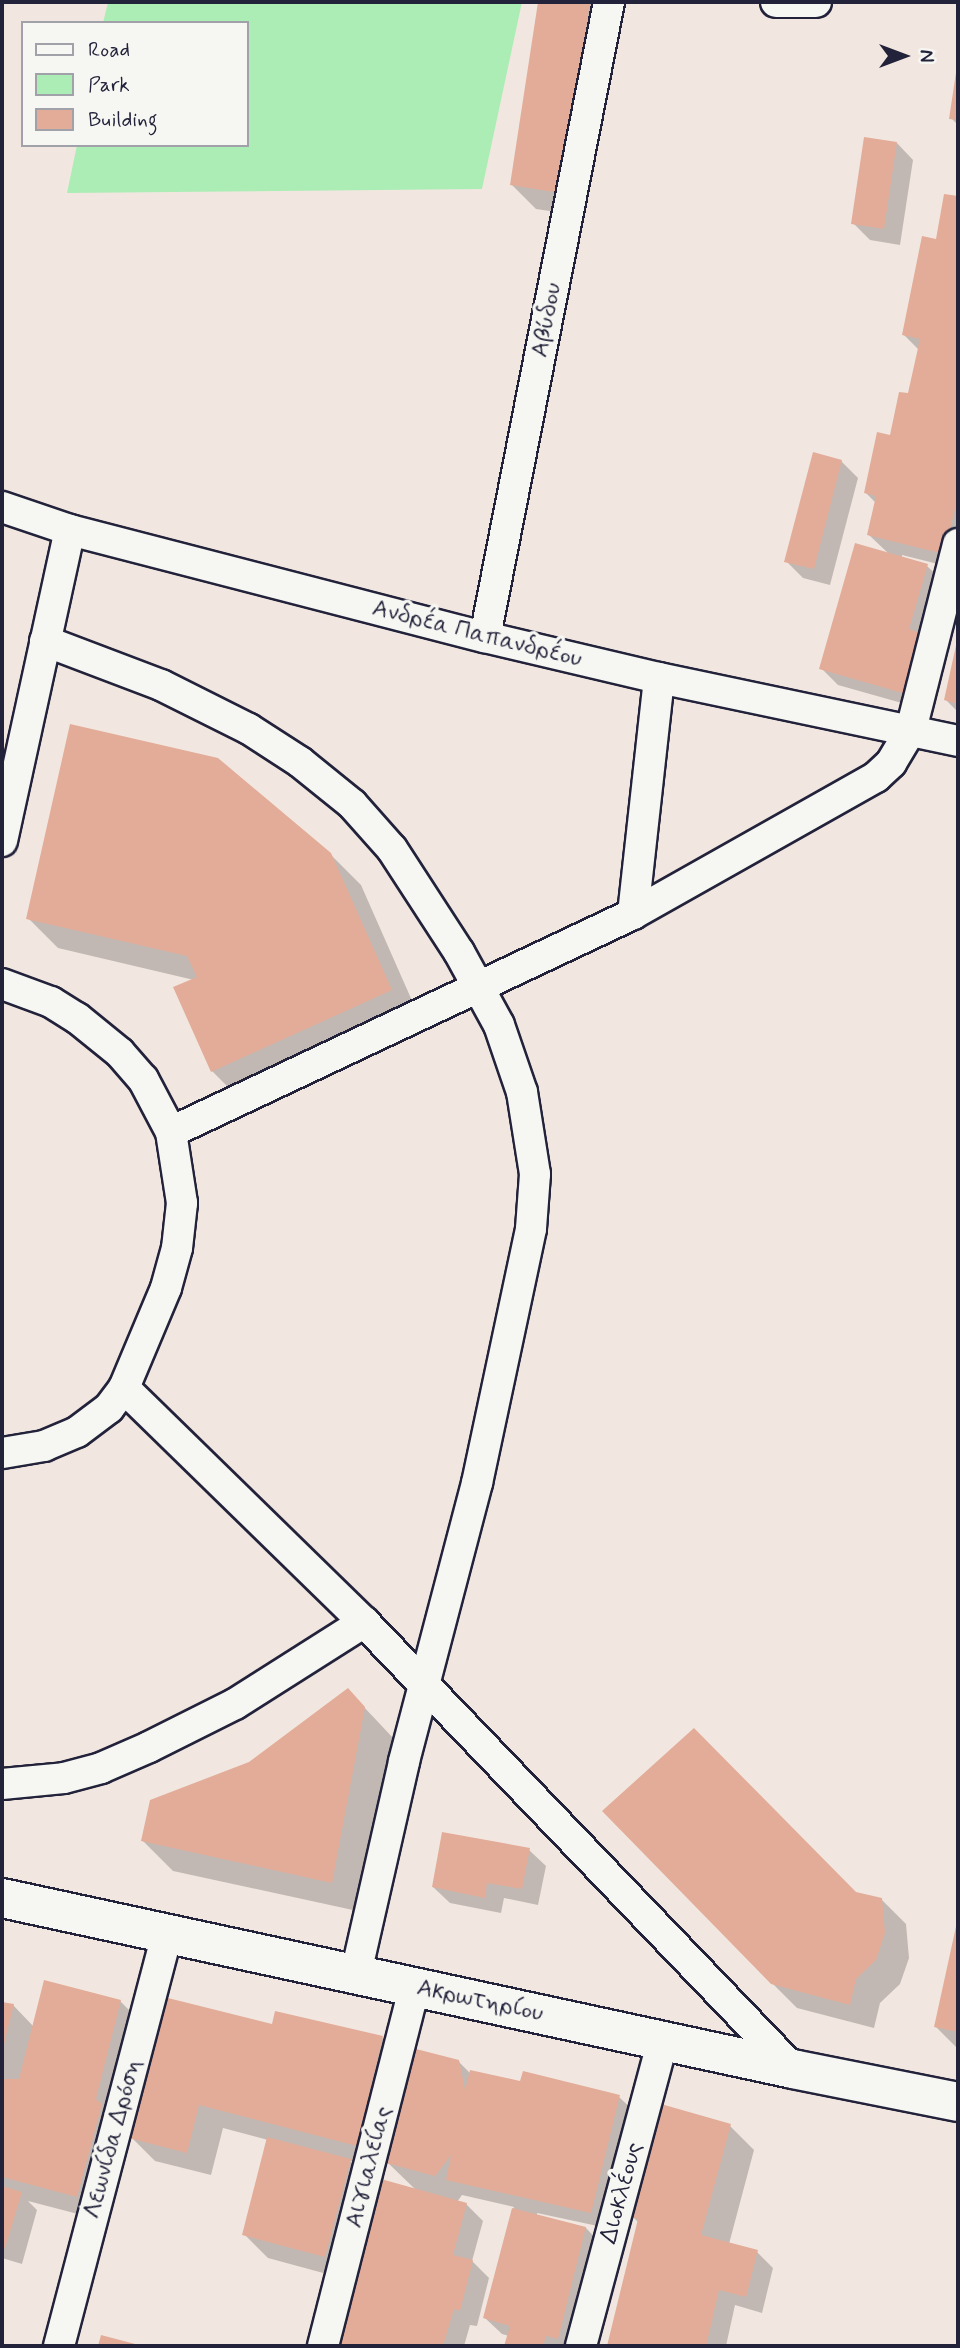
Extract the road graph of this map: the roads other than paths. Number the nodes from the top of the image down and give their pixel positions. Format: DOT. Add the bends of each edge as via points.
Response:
graph roads {
  1 [pos="609,2"];
  2 [pos="776,2"];
  3 [pos="816,2"];
  4 [pos="2,507"];
  5 [pos="70,530"];
  6 [pos="958,544"];
  7 [pos="485,637"];
  8 [pos="45,641"];
  9 [pos="659,678"];
  10 [pos="911,730"];
  11 [pos="958,741"];
  12 [pos="2,841"];
  13 [pos="633,914"];
  14 [pos="2,984"];
  15 [pos="480,988"];
  16 [pos="171,1132"];
  17 [pos="124,1388"];
  18 [pos="2,1453"];
  19 [pos="364,1622"];
  20 [pos="425,1685"];
  21 [pos="2,1784"];
  22 [pos="2,1898"];
  23 [pos="167,1933"];
  24 [pos="356,1974"];
  25 [pos="414,1988"];
  26 [pos="663,2040"];
  27 [pos="793,2069"];
  28 [pos="958,2102"];
  29 [pos="60,2346"];
  30 [pos="323,2346"];
  31 [pos="581,2346"];
  1 -- 7 [label="street, Αβύδου"];
  2 -- 3 [label="street"];
  4 -- 5 [label="street, Ανδρέα Παπανδρέου"];
  5 -- 7 [label="street, Ανδρέα Παπανδρέου"];
  5 -- 8 [label="street"];
  6 -- 10 [label="street"];
  7 -- 9 [label="street, Ανδρέα Παπανδρέου"];
  8 -- 12 [label="street"];
  8 -- 15 [label="street" via="202,704 249,729 322,779 352,804 392,849"];
  9 -- 10 [label="street, Ανδρέα Παπανδρέου"];
  9 -- 13 [label="street"];
  10 -- 11 [label="street, Ανδρέα Παπανδρέου"];
  10 -- 13 [label="street" via="891,764 876,778"];
  13 -- 15 [label="street"];
  14 -- 16 [label="street" via="51,1002 99,1034 143,1079"];
  15 -- 16 [label="street"];
  15 -- 20 [label="street" via="499,1025 522,1093 532,1143 534,1206 510,1338"];
  16 -- 17 [label="street" via="182,1203 177,1248 156,1315"];
  17 -- 18 [label="street" via="77,1433 44,1446"];
  17 -- 19 [label="street"];
  19 -- 20 [label="street"];
  19 -- 21 [label="street" via="235,1704 101,1769 64,1779"];
  20 -- 24 [label="street"];
  20 -- 27 [label="street"];
  22 -- 23 [label="main road, Ακρωτηρίου"];
  23 -- 24 [label="main road, Ακρωτηρίου"];
  23 -- 29 [label="street, Λεωνίδα Δρόση"];
  24 -- 25 [label="main road, Ακρωτηρίου"];
  25 -- 26 [label="main road, Ακρωτηρίου"];
  25 -- 30 [label="street, Αιγιαλείας"];
  26 -- 27 [label="main road, Ακρωτηρίου"];
  26 -- 31 [label="street, Διοκλέους"];
  27 -- 28 [label="main road, Ακρωτηρίου"];
}
